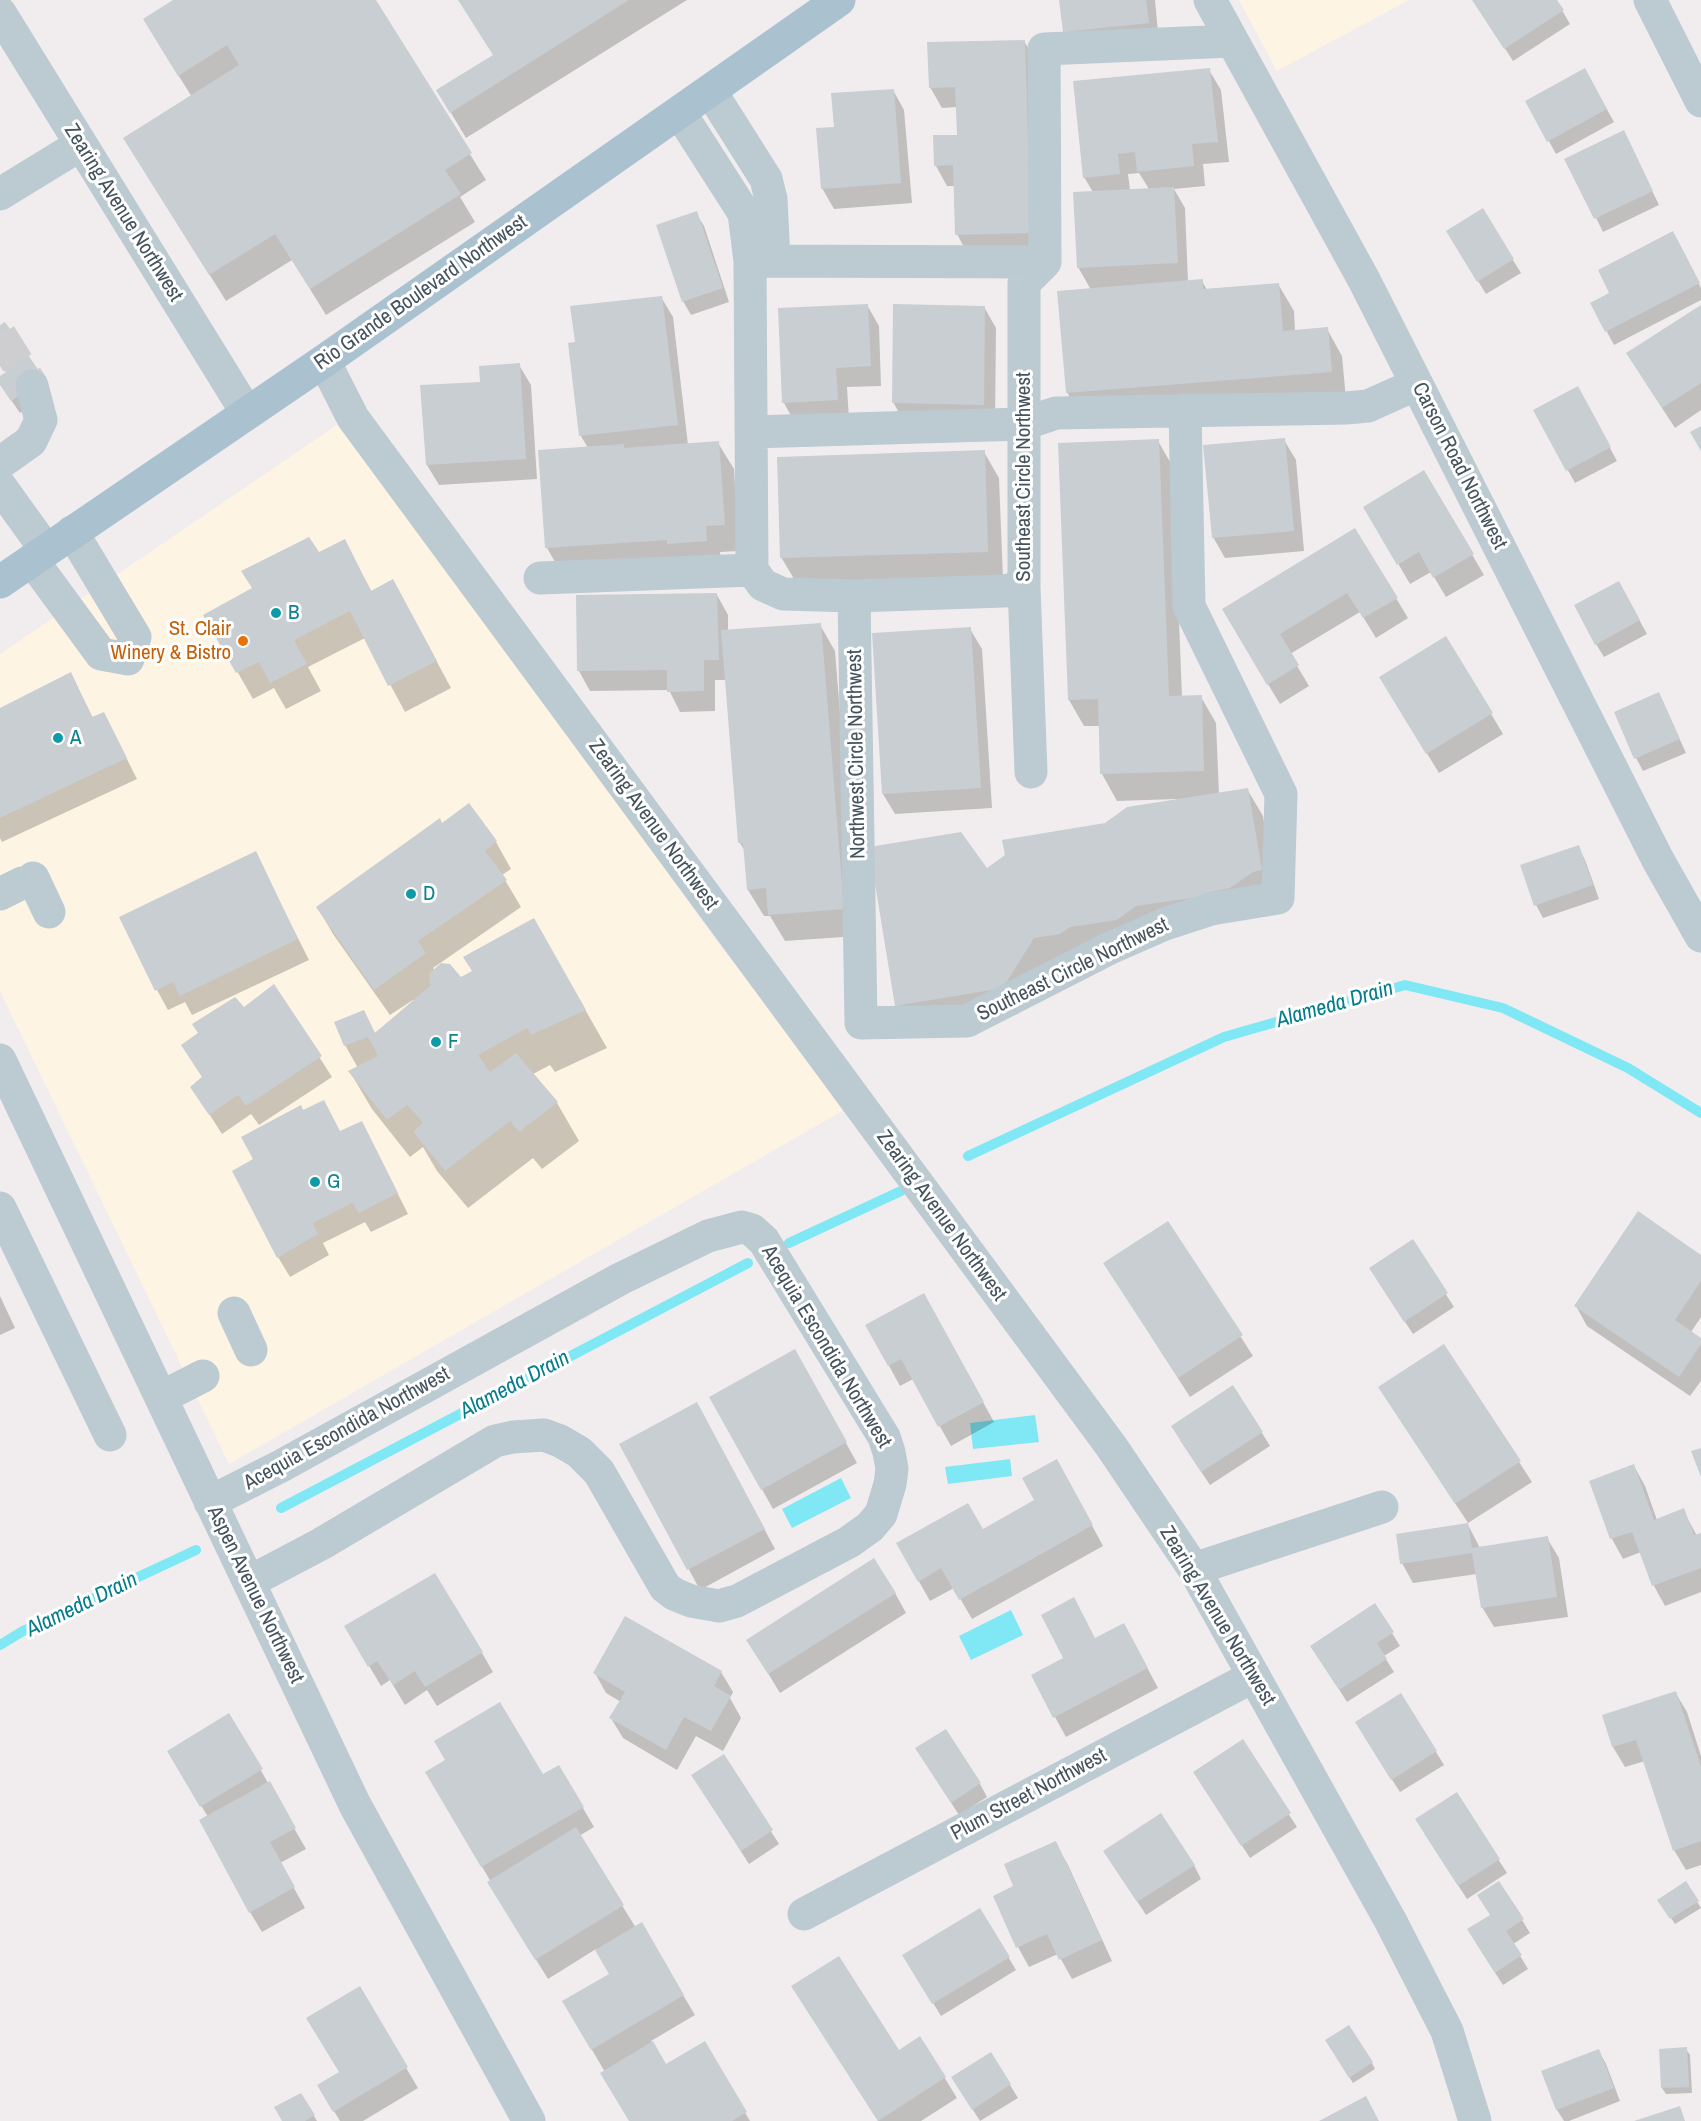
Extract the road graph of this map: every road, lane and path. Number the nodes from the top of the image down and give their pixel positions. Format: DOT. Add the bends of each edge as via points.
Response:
graph roads {
  1 [pos="839,0"];
  2 [pos="1210,0"];
  3 [pos="1650,0"];
  4 [pos="0,13"];
  5 [pos="1232,40"];
  6 [pos="711,92"];
  7 [pos="1701,101"];
  8 [pos="680,112"];
  9 [pos="80,145"];
  10 [pos="0,194"];
  11 [pos="762,261"];
  12 [pos="1045,262"];
  13 [pos="324,361"];
  14 [pos="1417,384"];
  15 [pos="32,386"];
  16 [pos="1185,410"];
  17 [pos="247,413"];
  18 [pos="1023,424"];
  19 [pos="751,432"];
  20 [pos="0,463"];
  21 [pos="0,486"];
  22 [pos="50,547"];
  23 [pos="752,570"];
  24 [pos="540,578"];
  25 [pos="0,582"];
  26 [pos="1024,587"];
  27 [pos="854,596"];
  28 [pos="1031,772"];
  29 [pos="18,885"];
  30 [pos="49,912"];
  31 [pos="1701,936"];
  32 [pos="861,1023"];
  33 [pos="0,1060"];
  34 [pos="0,1208"];
  35 [pos="234,1313"];
  36 [pos="251,1350"];
  37 [pos="203,1376"];
  38 [pos="162,1397"];
  39 [pos="110,1435"];
  40 [pos="210,1502"];
  41 [pos="1382,1508"];
  42 [pos="1194,1569"];
  43 [pos="249,1582"];
  44 [pos="1254,1676"];
  45 [pos="804,1914"];
  46 [pos="529,2121"];
  47 [pos="1474,2121"];
  1 -- 6 [label="main road, Rio Grande Boulevard Northwest"];
  2 -- 5 [label="street, Carson Road Northwest"];
  3 -- 7 [label="street"];
  4 -- 9 [label="street, Zearing Avenue Northwest"];
  5 -- 12 [label="street" via="1044,49"];
  5 -- 14 [label="street, Carson Road Northwest"];
  6 -- 8 [label="main road, Rio Grande Boulevard Northwest"];
  6 -- 11 [label="street" via="766,179 771,199"];
  8 -- 11 [label="street" via="744,213"];
  8 -- 13 [label="main road, Rio Grande Boulevard Northwest"];
  9 -- 10 [label="street"];
  9 -- 17 [label="street, Zearing Avenue Northwest"];
  11 -- 12 [label="street"];
  11 -- 19 [label="street"];
  12 -- 18 [label="street, Southeast Circle Northwest" via="1024,283"];
  13 -- 17 [label="main road, Rio Grande Boulevard Northwest"];
  13 -- 42 [label="street, Zearing Avenue Northwest" via="353,418 1111,1446"];
  14 -- 16 [label="street" via="1368,406"];
  14 -- 31 [label="street, Carson Road Northwest" via="1658,860"];
  15 -- 20 [label="street" via="41,420 30,441"];
  16 -- 18 [label="street" via="1056,413"];
  16 -- 32 [label="street, Southeast Circle Northwest" via="1189,606 1281,794 1278,898 1211,909 1165,924 967,1021"];
  17 -- 22 [label="main road, Rio Grande Boulevard Northwest"];
  18 -- 19 [label="street"];
  18 -- 26 [label="street, Southeast Circle Northwest"];
  19 -- 23 [label="street"];
  21 -- 22 [label="street"];
  22 -- 25 [label="main road, Rio Grande Boulevard Northwest"];
  23 -- 24 [label="street"];
  23 -- 27 [label="street" via="764,585 783,594"];
  26 -- 27 [label="street"];
  26 -- 28 [label="street, Southeast Circle Northwest"];
  27 -- 32 [label="street, Northwest Circle Northwest"];
  29 -- 30 [label="street"];
  33 -- 38 [label="street, Aspen Avenue Northwest"];
  34 -- 39 [label="street"];
  35 -- 36 [label="street"];
  37 -- 38 [label="street"];
  38 -- 40 [label="street, Aspen Avenue Northwest"];
  40 -- 43 [label="street, Aspen Avenue Northwest"];
  40 -- 43 [label="street, Acequia Escondida Northwest" via="620,1279 708,1236 742,1227 764,1241 884,1437 889,1452 890,1484 881,1514 870,1527 747,1596 719,1606 691,1601 665,1587 599,1472 579,1452 544,1435 495,1441"];
  41 -- 42 [label="street"];
  42 -- 44 [label="street, Zearing Avenue Northwest"];
  43 -- 46 [label="street, Aspen Avenue Northwest" via="355,1805"];
  44 -- 45 [label="street, Plum Street Northwest"];
  44 -- 47 [label="street, Zearing Avenue Northwest" via="1447,2031"];
}
